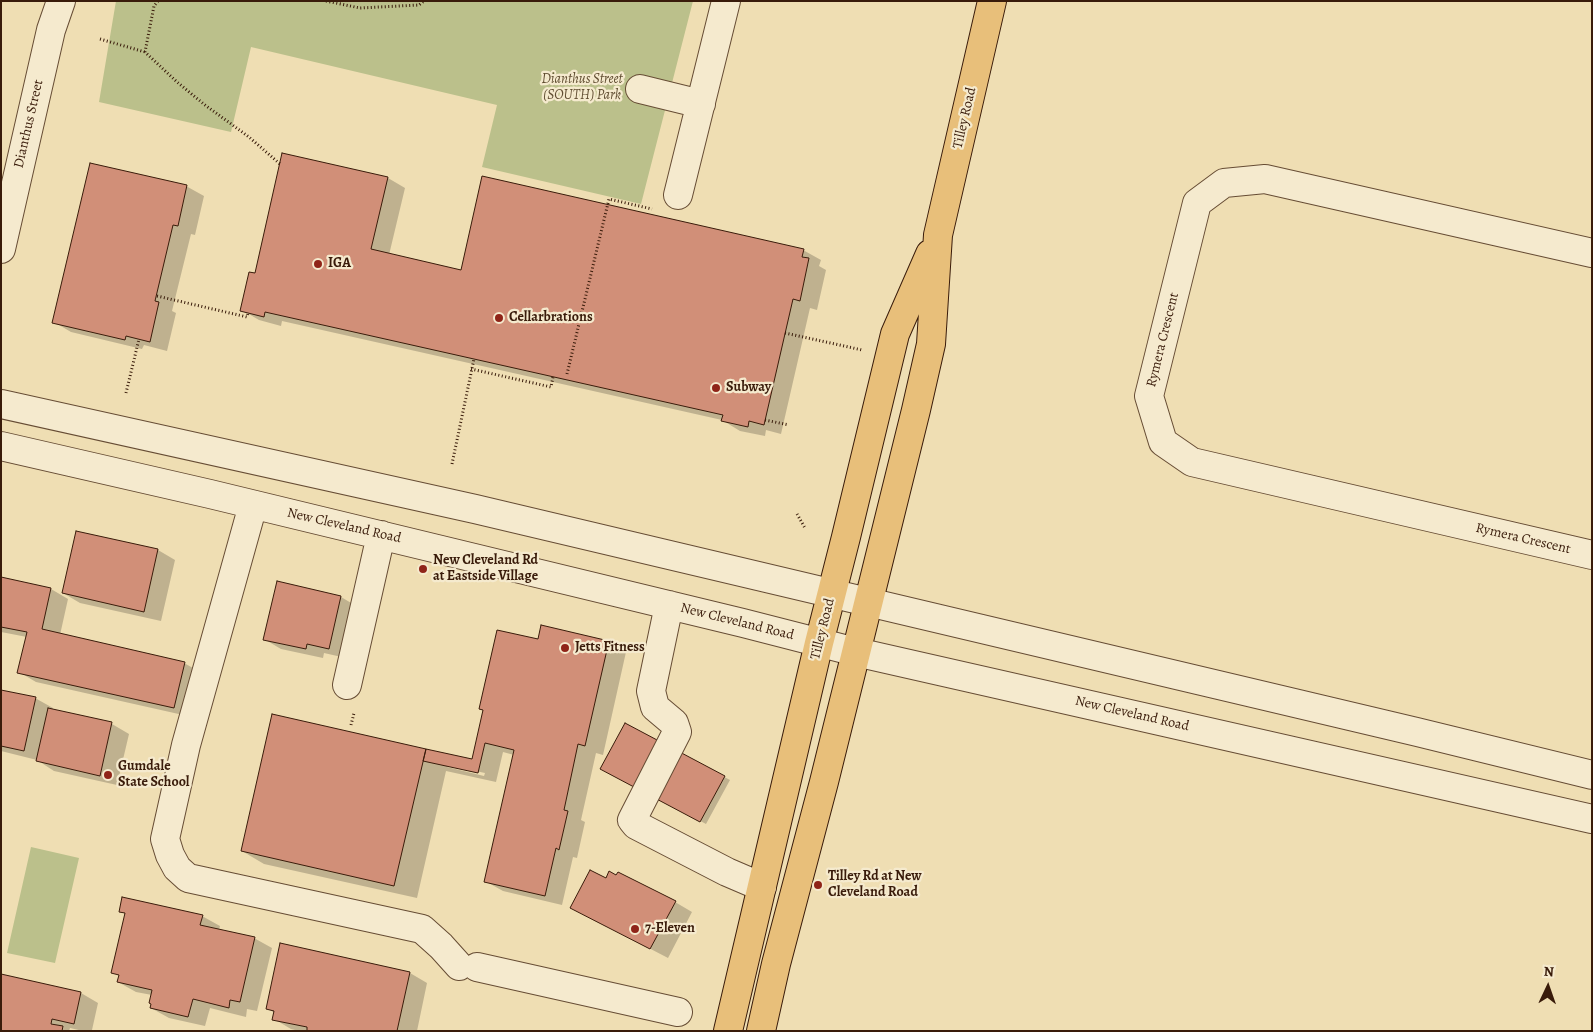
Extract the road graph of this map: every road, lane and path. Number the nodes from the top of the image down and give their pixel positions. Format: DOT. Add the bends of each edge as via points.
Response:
graph roads {
  1 [pos="61,1"];
  2 [pos="158,1"];
  3 [pos="326,1"];
  4 [pos="424,1"];
  5 [pos="726,1"];
  6 [pos="992,1"];
  7 [pos="100,39"];
  8 [pos="145,52"];
  9 [pos="640,89"];
  10 [pos="701,104"];
  11 [pos="280,164"];
  12 [pos="678,195"];
  13 [pos="938,235"];
  14 [pos="1,249"];
  15 [pos="1592,253"];
  16 [pos="156,296"];
  17 [pos="248,313"];
  18 [pos="785,333"];
  19 [pos="140,339"];
  20 [pos="868,351"];
  21 [pos="474,359"];
  22 [pos="472,369"];
  23 [pos="567,374"];
  24 [pos="553,377"];
  25 [pos="126,393"];
  26 [pos="1,404"];
  27 [pos="765,420"];
  28 [pos="789,425"];
  29 [pos="1,446"];
  30 [pos="452,464"];
  31 [pos="253,505"];
  32 [pos="798,514"];
  33 [pos="805,528"];
  34 [pos="380,535"];
  35 [pos="1592,555"];
  36 [pos="832,594"];
  37 [pos="869,603"];
  38 [pos="669,605"];
  39 [pos="819,643"];
  40 [pos="856,652"];
  41 [pos="347,685"];
  42 [pos="1592,775"];
  43 [pos="1592,819"];
  44 [pos="762,887"];
  45 [pos="678,1012"];
  46 [pos="728,1031"];
  47 [pos="761,1031"];
  1 -- 14 [label="street, Dianthus Street" via="51,30"];
  2 -- 8 [label="path" via="154,6"];
  3 -- 4 [label="path" via="360,8 420,5"];
  5 -- 10 [label="street"];
  6 -- 13 [label="main road, Tilley Road"];
  7 -- 8 [label="path"];
  8 -- 11 [label="path" via="184,88"];
  9 -- 10 [label="street"];
  10 -- 12 [label="street"];
  12 -- 23 [label="path" via="684,198 680,211 660,211 609,199"];
  13 -- 36 [label="main road, Tilley Road" via="895,334"];
  13 -- 37 [label="main road, Tilley Road" via="931,344"];
  15 -- 35 [label="street, Rymera Crescent" via="1265,179 1224,183 1197,203 1149,396 1163,442 1192,462"];
  16 -- 17 [label="path" via="247,317"];
  18 -- 20 [label="path"];
  19 -- 25 [label="path"];
  21 -- 22 [label="path"];
  22 -- 24 [label="path" via="551,387"];
  22 -- 30 [label="path"];
  26 -- 36 [label="street" via="334,477"];
  27 -- 28 [label="path"];
  29 -- 31 [label="street, New Cleveland Road"];
  31 -- 34 [label="street, New Cleveland Road"];
  31 -- 45 [label="street" via="186,745 165,840 177,868 188,878 422,929 468,967"];
  32 -- 33 [label="path"];
  34 -- 38 [label="street, New Cleveland Road"];
  34 -- 41 [label="street"];
  36 -- 37 [label="street"];
  36 -- 39 [label="main road, Tilley Road"];
  37 -- 40 [label="main road, Tilley Road"];
  37 -- 42 [label="street"];
  38 -- 39 [label="street, New Cleveland Road"];
  38 -- 44 [label="street" via="651,692 655,707 674,723 677,732 632,820 719,868"];
  39 -- 40 [label="street, New Cleveland Road"];
  39 -- 44 [label="main road, Tilley Road"];
  40 -- 43 [label="street, New Cleveland Road"];
  40 -- 47 [label="main road, Tilley Road"];
  44 -- 46 [label="main road, Tilley Road"];
}
